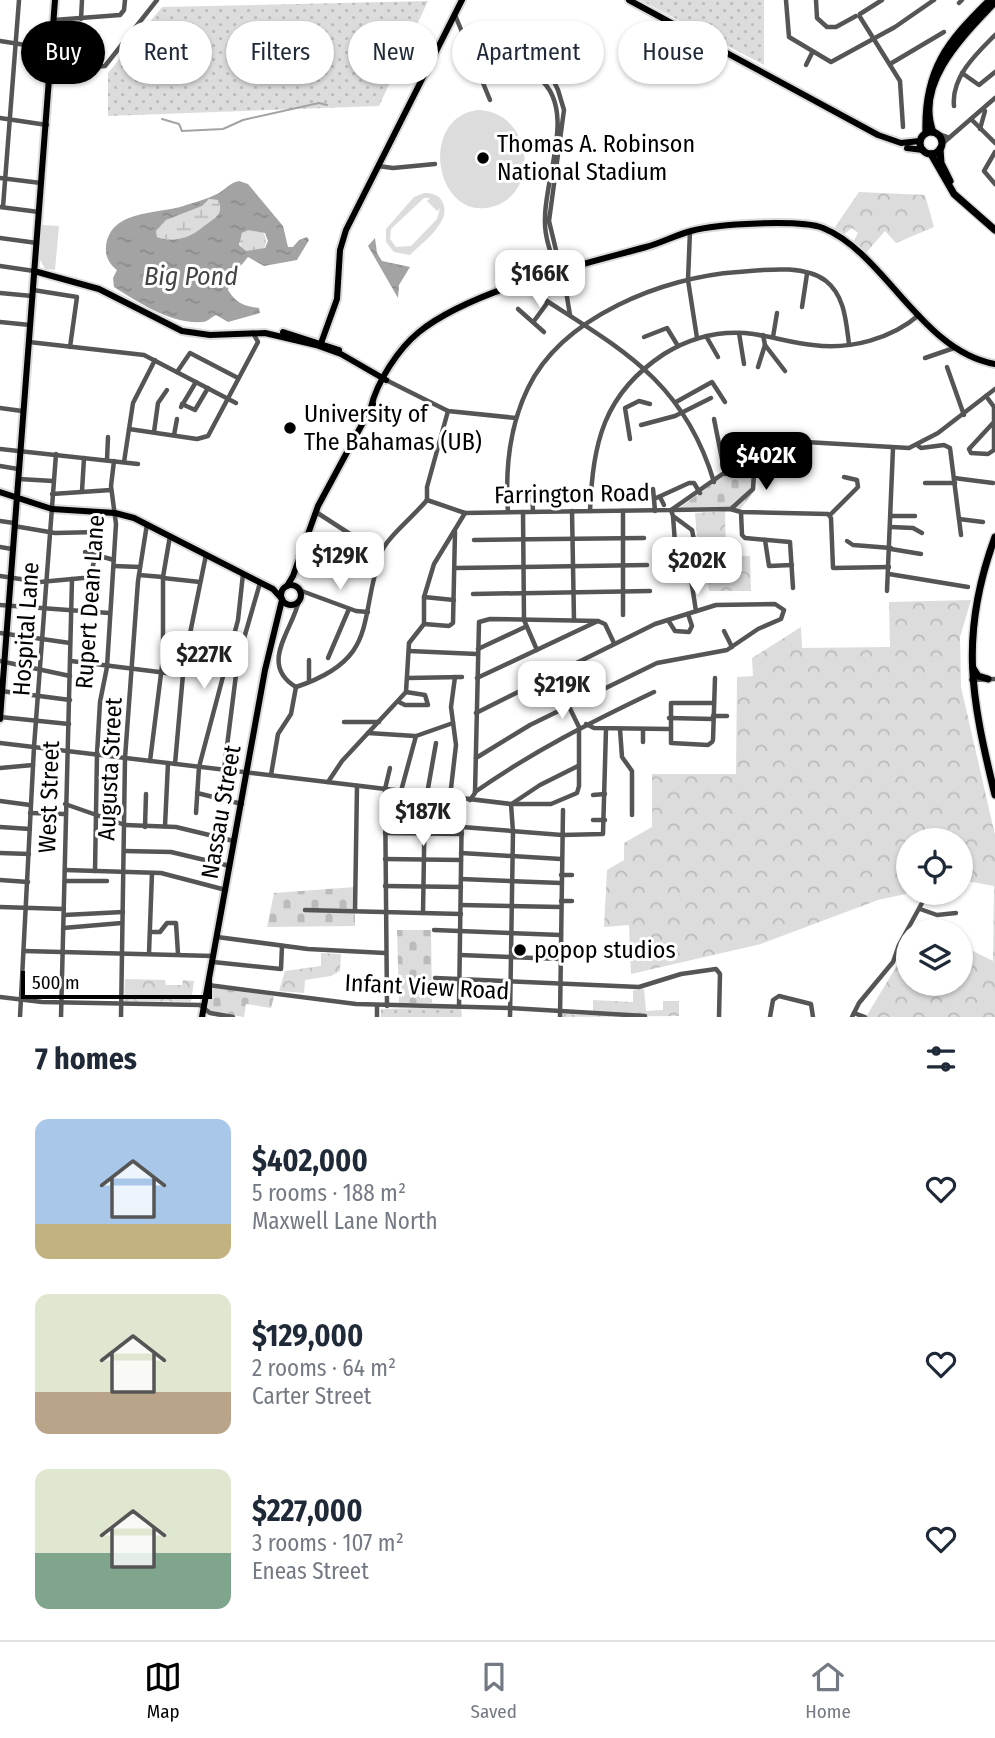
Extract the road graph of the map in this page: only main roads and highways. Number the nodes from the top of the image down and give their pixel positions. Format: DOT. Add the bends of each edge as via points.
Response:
graph roads {
  1 [pos="55,0"];
  2 [pos="462,0"];
  3 [pos="629,0"];
  4 [pos="990,0"];
  5 [pos="995,2"];
  6 [pos="455,15"];
  7 [pos="834,112"];
  8 [pos="932,133"];
  9 [pos="920,141"];
  10 [pos="941,147"];
  11 [pos="923,150"];
  12 [pos="931,154"];
  13 [pos="995,224"];
  14 [pos="995,230"];
  15 [pos="34,271"];
  16 [pos="336,286"];
  17 [pos="157,320"];
  18 [pos="319,343"];
  19 [pos="995,362"];
  20 [pos="386,378"];
  21 [pos="0,492"];
  22 [pos="16,497"];
  23 [pos="995,537"];
  24 [pos="273,589"];
  25 [pos="294,593"];
  26 [pos="282,600"];
  27 [pos="281,616"];
  28 [pos="3,633"];
  29 [pos="2,661"];
  30 [pos="971,664"];
  31 [pos="992,679"];
  32 [pos="1,691"];
  33 [pos="0,718"];
  34 [pos="995,795"];
  35 [pos="202,1017"];
  1 -- 15 [label="main road"];
  2 -- 6 [label="main road"];
  3 -- 7 [label="main road"];
  4 -- 8 [label="highway" via="961,29 936,65 927,96"];
  5 -- 8 [label="highway" via="954,46 942,66 932,101"];
  6 -- 16 [label="main road" via="342,240"];
  6 -- 16 [label="main road" via="343,229"];
  7 -- 9 [label="main road" via="890,140"];
  7 -- 11 [label="main road" via="881,140"];
  8 -- 9 [label="highway"];
  8 -- 10 [label="highway"];
  9 -- 11 [label="highway"];
  10 -- 12 [label="highway"];
  10 -- 13 [label="highway" via="944,169 954,188"];
  11 -- 12 [label="highway"];
  12 -- 14 [label="highway" via="954,194"];
  15 -- 17 [label="main road" via="96,287"];
  15 -- 22 [label="main road"];
  16 -- 18 [label="main road"];
  17 -- 18 [label="main road" via="198,334 253,333"];
  17 -- 18 [label="main road" via="199,331 264,328"];
  18 -- 20 [label="main road"];
  19 -- 20 [label="main road" via="954,348 860,254 821,227 792,223 690,231 527,282 438,318 416,335"];
  20 -- 25 [label="main road, Nassau Street" via="315,511 293,576"];
  21 -- 22 [label="main road"];
  22 -- 24 [label="main road" via="52,509 115,513 147,524"];
  22 -- 28 [label="main road"];
  23 -- 30 [label="highway" via="974,604"];
  24 -- 25 [label="main road"];
  24 -- 26 [label="main road"];
  25 -- 26 [label="main road, Nassau Street"];
  25 -- 26 [label="main road" via="289,604"];
  25 -- 27 [label="main road"];
  26 -- 27 [label="main road, Nassau Street"];
  27 -- 35 [label="main road, Nassau Street" via="265,670"];
  28 -- 29 [label="main road"];
  29 -- 32 [label="main road"];
  30 -- 31 [label="highway" via="975,673"];
  30 -- 34 [label="highway"];
  32 -- 33 [label="main road"];
}
